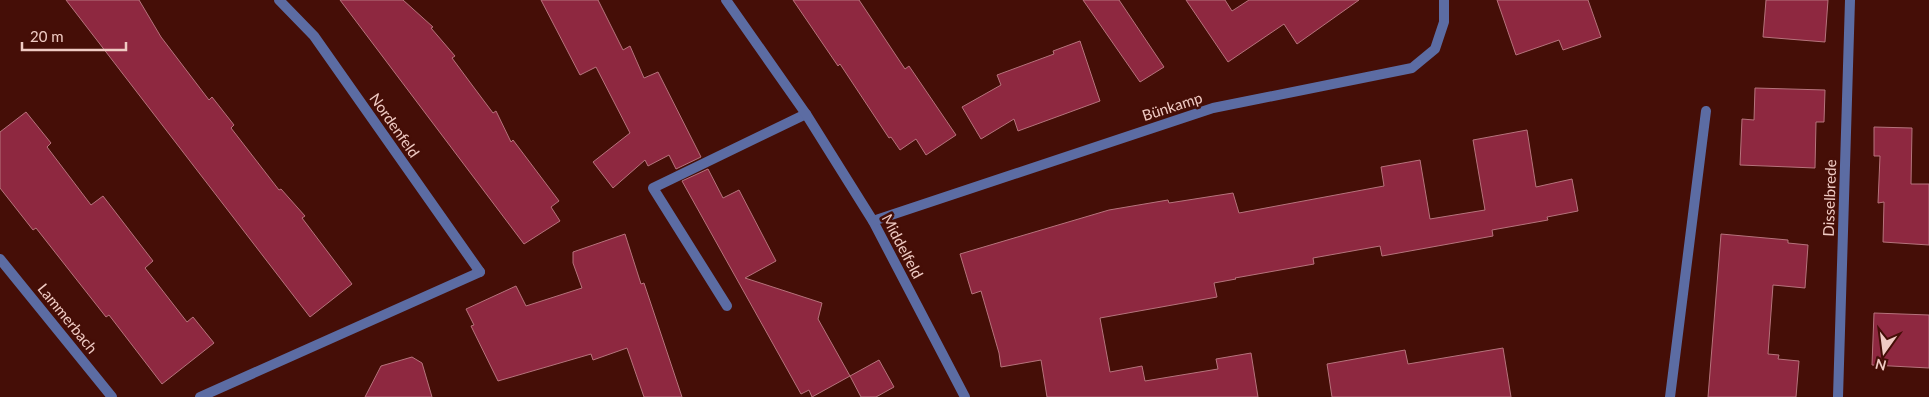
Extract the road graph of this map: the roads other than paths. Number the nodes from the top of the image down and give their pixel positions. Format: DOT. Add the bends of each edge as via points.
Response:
graph roads {
  1 [pos="279,0"];
  2 [pos="726,0"];
  3 [pos="1444,0"];
  4 [pos="1850,0"];
  5 [pos="1706,111"];
  6 [pos="806,114"];
  7 [pos="873,221"];
  8 [pos="0,259"];
  9 [pos="727,306"];
  10 [pos="112,397"];
  11 [pos="200,397"];
  12 [pos="965,397"];
  13 [pos="1670,397"];
  14 [pos="1838,397"];
  1 -- 11 [label="street, Nordenfeld" via="314,36 480,272"];
  2 -- 6 [label="street, Middelfeld"];
  3 -- 7 [label="street, Bünkamp" via="1444,22 1435,50 1412,68 1213,108"];
  4 -- 14 [label="street, Disselbrede"];
  5 -- 13 [label="street"];
  6 -- 7 [label="street, Middelfeld"];
  6 -- 9 [label="street" via="653,188"];
  7 -- 12 [label="street, Middelfeld"];
  8 -- 10 [label="street, Lammerbach"];
}
